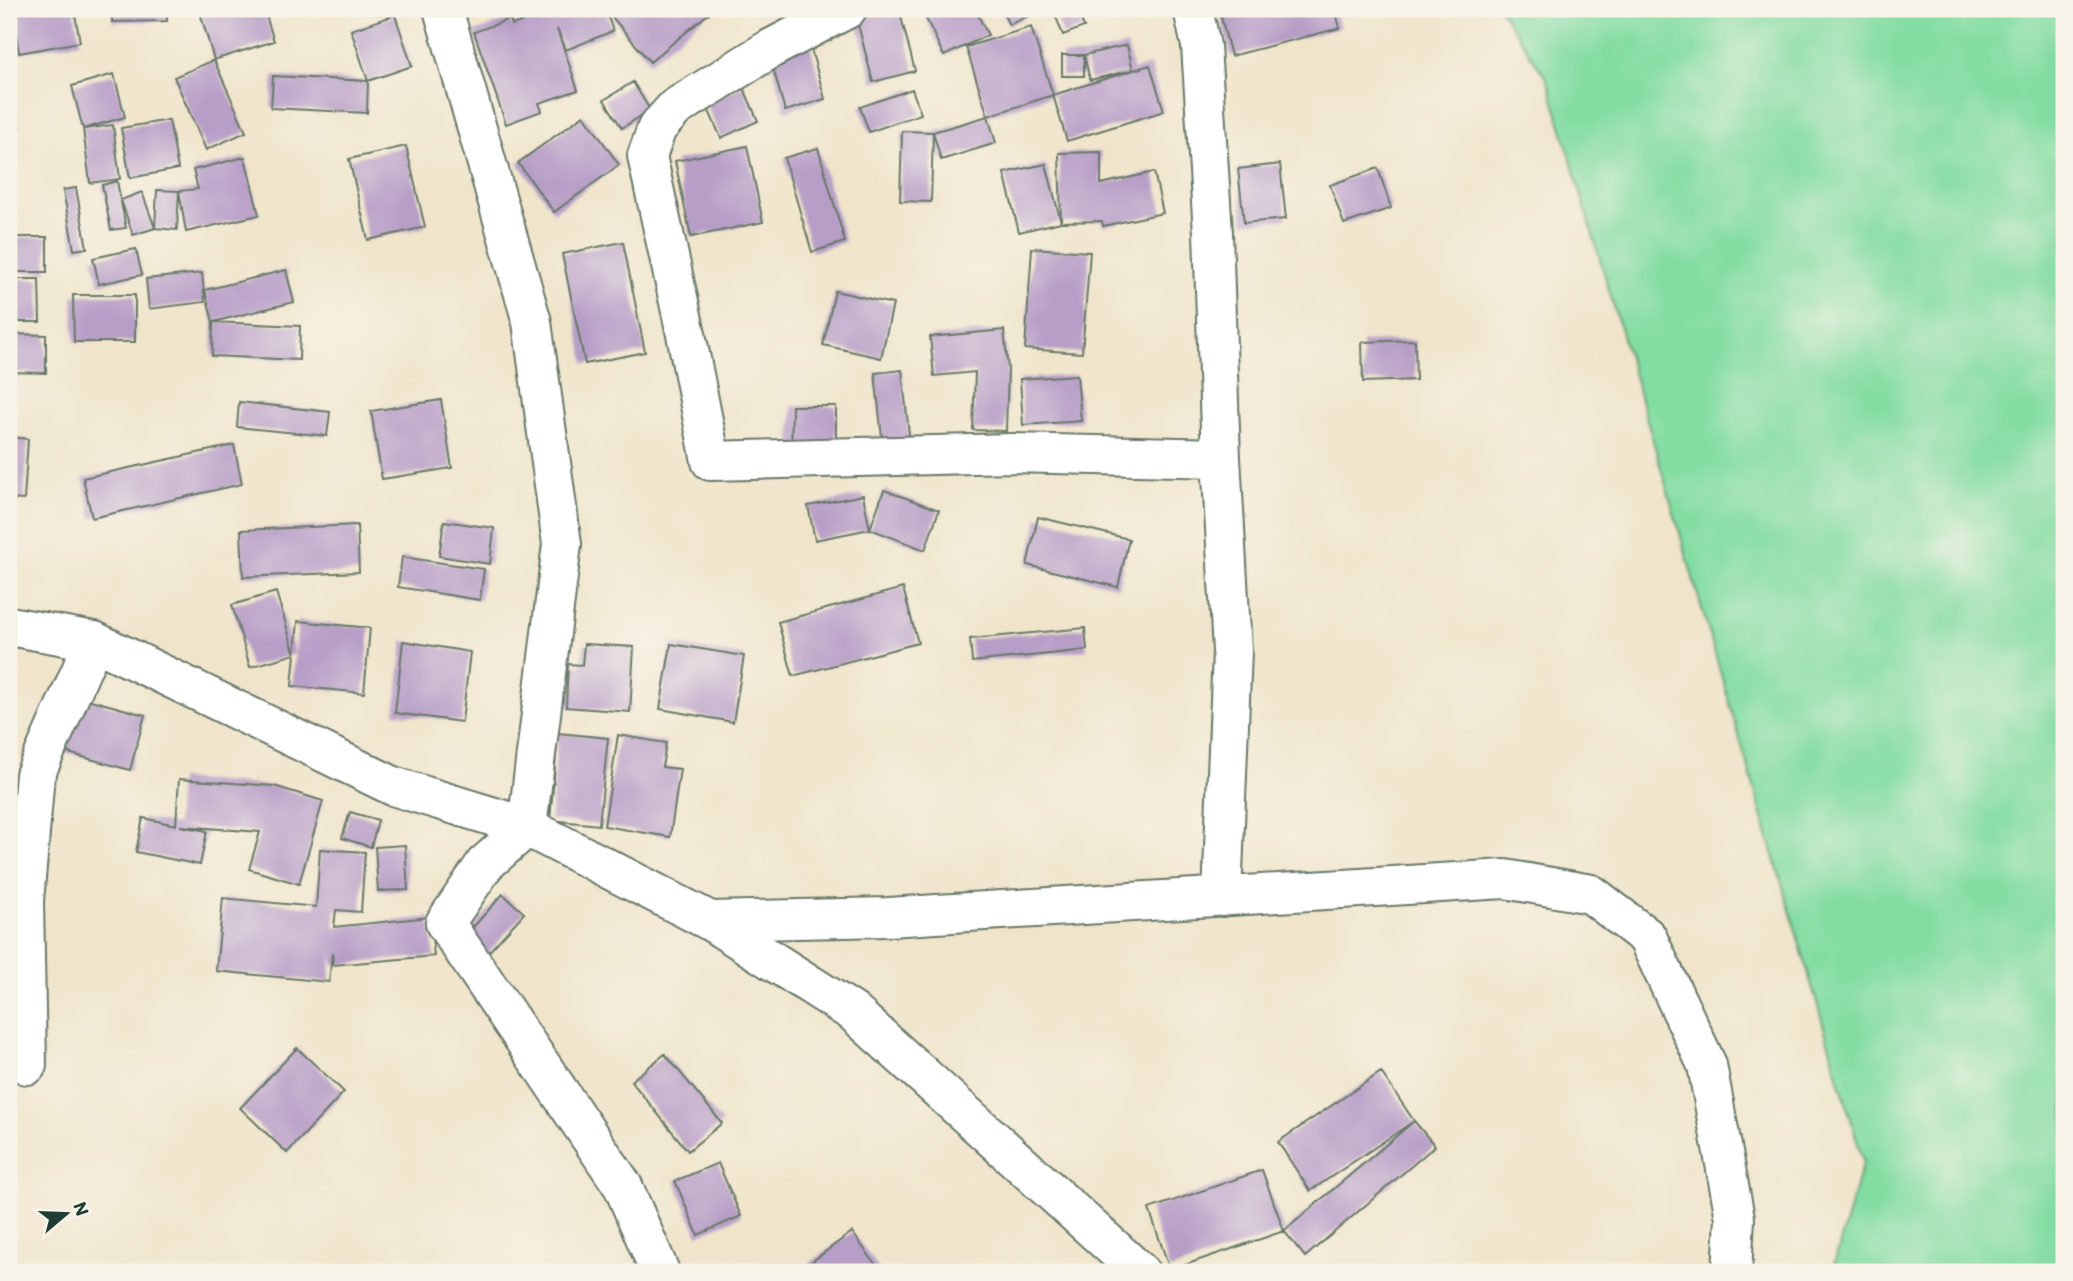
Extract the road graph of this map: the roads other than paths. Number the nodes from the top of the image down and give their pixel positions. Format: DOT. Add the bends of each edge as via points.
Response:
graph roads {
  1 [pos="443,9"];
  2 [pos="847,9"];
  3 [pos="1193,9"];
  4 [pos="1221,458"];
  5 [pos="9,626"];
  6 [pos="94,641"];
  7 [pos="527,827"];
  8 [pos="1222,897"];
  9 [pos="710,921"];
  10 [pos="27,1065"];
  11 [pos="660,1272"];
  12 [pos="1140,1272"];
  13 [pos="1732,1272"];
  1 -- 7 [label="street" via="531,322 562,544"];
  2 -- 4 [label="street" via="770,49 675,108 657,128 647,156 711,461 1010,453"];
  3 -- 4 [label="street" via="1200,46 1213,233"];
  4 -- 8 [label="street" via="1232,651"];
  5 -- 6 [label="street"];
  6 -- 7 [label="street" via="393,786"];
  6 -- 10 [label="street" via="35,775 24,901"];
  7 -- 9 [label="street"];
  7 -- 11 [label="street" via="485,864 445,923 622,1186"];
  8 -- 9 [label="street" via="888,917"];
  8 -- 13 [label="street" via="1505,879 1591,894 1647,937 1707,1065 1735,1218"];
  9 -- 12 [label="street" via="853,1012"];
}
